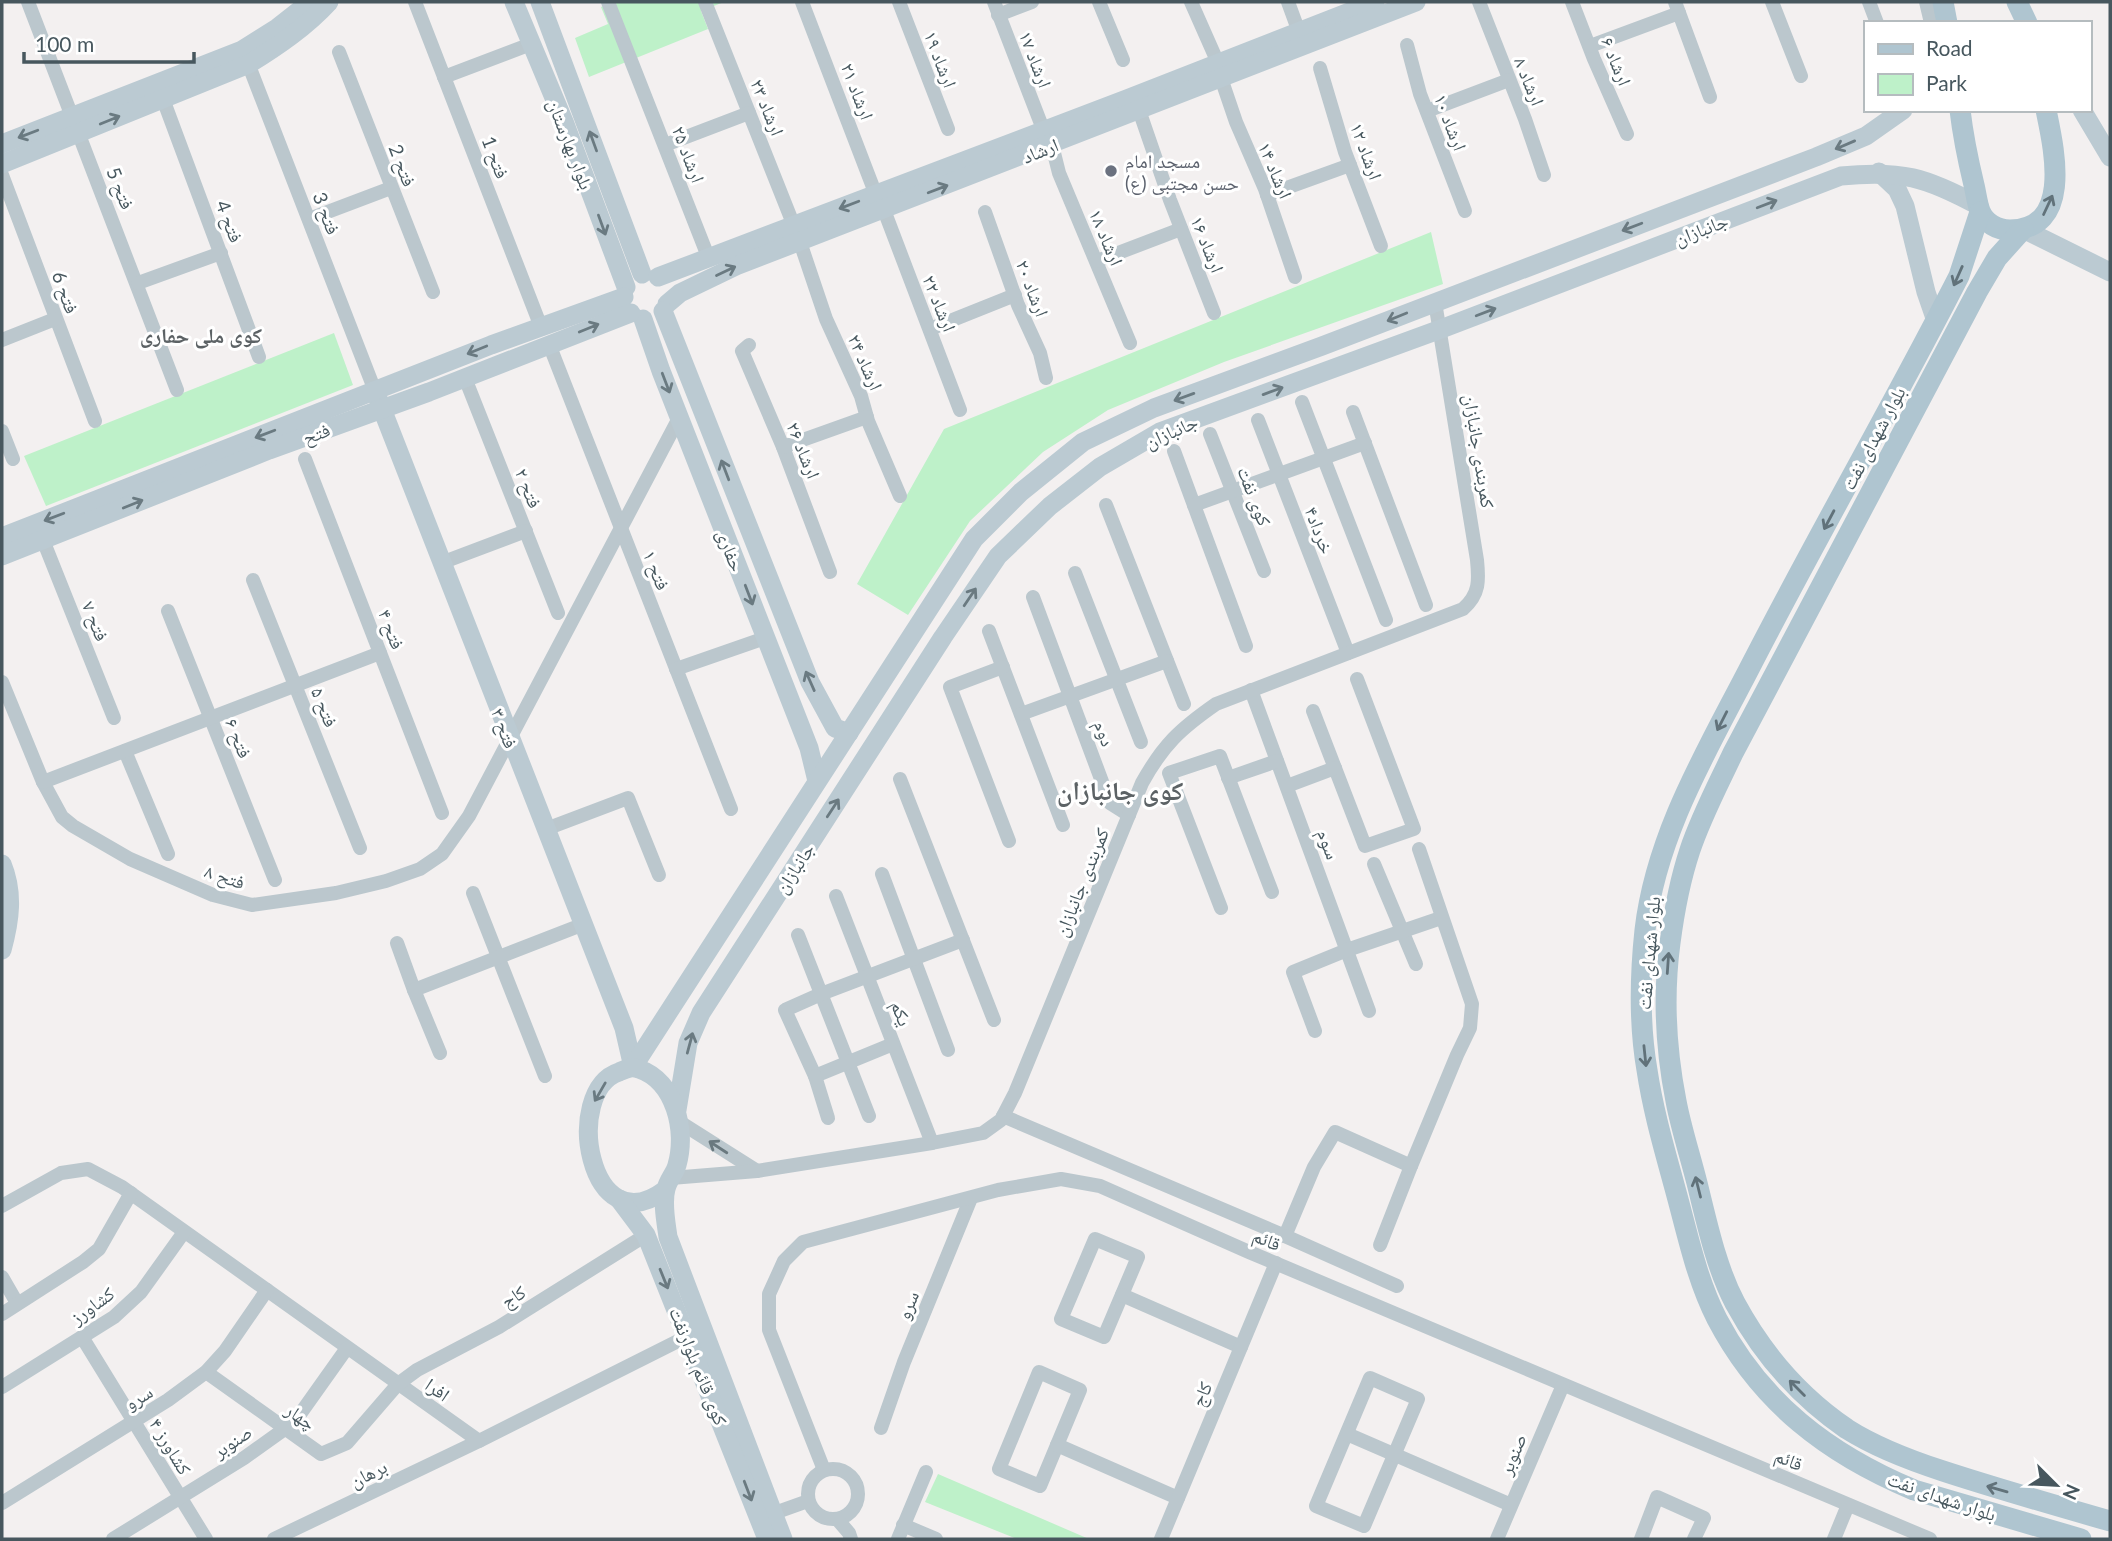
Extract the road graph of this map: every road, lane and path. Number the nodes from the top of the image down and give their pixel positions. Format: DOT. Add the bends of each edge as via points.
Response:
graph roads {
  1 [pos="28,2"];
  2 [pos="310,2"];
  3 [pos="329,2"];
  4 [pos="415,2"];
  5 [pos="514,2"];
  6 [pos="540,2"];
  7 [pos="705,2"];
  8 [pos="899,2"];
  9 [pos="1032,2"];
  10 [pos="1099,2"];
  11 [pos="1191,2"];
  12 [pos="1288,2"];
  13 [pos="1376,2"];
  14 [pos="1416,2"];
  15 [pos="1479,2"];
  16 [pos="1572,2"];
  17 [pos="1772,2"];
  18 [pos="1869,2"];
  19 [pos="1926,2"];
  20 [pos="1943,2"];
  21 [pos="2017,2"];
  22 [pos="609,4"];
  23 [pos="807,4"];
  24 [pos="1677,7"];
  25 [pos="996,8"];
  26 [pos="1876,21"];
  27 [pos="1931,21"];
  28 [pos="1947,21"];
  29 [pos="2026,21"];
  30 [pos="1299,32"];
  31 [pos="531,44"];
  32 [pos="1407,45"];
  33 [pos="1590,46"];
  34 [pos="339,52"];
  35 [pos="1259,55"];
  36 [pos="246,57"];
  37 [pos="1123,60"];
  38 [pos="1320,68"];
  39 [pos="1219,71"];
  40 [pos="444,76"];
  41 [pos="1801,76"];
  42 [pos="1509,80"];
  43 [pos="1710,97"];
  44 [pos="163,99"];
  45 [pos="1139,110"];
  46 [pos="1427,111"];
  47 [pos="1900,112"];
  48 [pos="1960,112"];
  49 [pos="2046,112"];
  50 [pos="2082,112"];
  51 [pos="749,113"];
  52 [pos="1094,120"];
  53 [pos="75,125"];
  54 [pos="948,129"];
  55 [pos="1627,134"];
  56 [pos="1048,137"];
  57 [pos="2,144"];
  58 [pos="665,145"];
  59 [pos="2110,158"];
  60 [pos="2,164"];
  61 [pos="1350,165"];
  62 [pos="1879,172"];
  63 [pos="2,175"];
  64 [pos="1544,175"];
  65 [pos="391,188"];
  66 [pos="1267,195"];
  67 [pos="880,202"];
  68 [pos="1979,209"];
  69 [pos="1465,211"];
  70 [pos="985,212"];
  71 [pos="309,219"];
  72 [pos="1181,229"];
  73 [pos="2023,229"];
  74 [pos="797,234"];
  75 [pos="1381,246"];
  76 [pos="221,253"];
  77 [pos="709,259"];
  78 [pos="1097,261"];
  79 [pos="2110,272"];
  80 [pos="650,276"];
  81 [pos="1294,277"];
  82 [pos="138,284"];
  83 [pos="433,292"];
  84 [pos="1015,295"];
  85 [pos="1435,302"];
  86 [pos="631,304"];
  87 [pos="665,308"];
  88 [pos="1214,313"];
  89 [pos="55,319"];
  90 [pos="1936,321"];
  91 [pos="930,329"];
  92 [pos="1441,329"];
  93 [pos="545,336"];
  94 [pos="2,340"];
  95 [pos="1130,343"];
  96 [pos="749,345"];
  97 [pos="259,357"];
  98 [pos="465,377"];
  99 [pos="1045,378"];
  100 [pos="177,390"];
  101 [pos="378,400"];
  102 [pos="1302,402"];
  103 [pos="960,410"];
  104 [pos="1353,412"];
  105 [pos="867,417"];
  106 [pos="680,418"];
  107 [pos="1258,420"];
  108 [pos="95,421"];
  109 [pos="2,431"];
  110 [pos="1210,434"];
  111 [pos="1365,443"];
  112 [pos="783,447"];
  113 [pos="1174,451"];
  114 [pos="1324,458"];
  115 [pos="13,459"];
  116 [pos="305,459"];
  117 [pos="1279,475"];
  118 [pos="1233,491"];
  119 [pos="900,496"];
  120 [pos="1106,505"];
  121 [pos="1194,505"];
  122 [pos="621,530"];
  123 [pos="526,531"];
  124 [pos="2,537"];
  125 [pos="43,540"];
  126 [pos="2,556"];
  127 [pos="441,563"];
  128 [pos="1264,571"];
  129 [pos="830,572"];
  130 [pos="1075,573"];
  131 [pos="253,580"];
  132 [pos="1033,597"];
  133 [pos="1426,605"];
  134 [pos="167,611"];
  135 [pos="558,612"];
  136 [pos="1386,621"];
  137 [pos="921,622"];
  138 [pos="989,631"];
  139 [pos="943,636"];
  140 [pos="765,638"];
  141 [pos="1246,646"];
  142 [pos="380,653"];
  143 [pos="1348,653"];
  144 [pos="1167,661"];
  145 [pos="1003,667"];
  146 [pos="676,669"];
  147 [pos="1357,679"];
  148 [pos="1117,680"];
  149 [pos="295,685"];
  150 [pos="3,687"];
  151 [pos="1251,690"];
  152 [pos="1070,696"];
  153 [pos="1184,704"];
  154 [pos="1312,711"];
  155 [pos="1021,714"];
  156 [pos="114,718"];
  157 [pos="211,718"];
  158 [pos="849,733"];
  159 [pos="510,740"];
  160 [pos="1141,741"];
  161 [pos="125,751"];
  162 [pos="1277,761"];
  163 [pos="1335,768"];
  164 [pos="1228,778"];
  165 [pos="900,779"];
  166 [pos="817,780"];
  167 [pos="43,782"];
  168 [pos="1287,786"];
  169 [pos="731,809"];
  170 [pos="442,813"];
  171 [pos="1129,815"];
  172 [pos="1063,825"];
  173 [pos="546,829"];
  174 [pos="1009,841"];
  175 [pos="360,848"];
  176 [pos="1419,849"];
  177 [pos="168,854"];
  178 [pos="2,864"];
  179 [pos="1374,864"];
  180 [pos="883,874"];
  181 [pos="659,875"];
  182 [pos="275,880"];
  183 [pos="1272,892"];
  184 [pos="473,893"];
  185 [pos="836,896"];
  186 [pos="1221,908"];
  187 [pos="1441,918"];
  188 [pos="584,924"];
  189 [pos="1403,931"];
  190 [pos="798,935"];
  191 [pos="962,940"];
  192 [pos="397,943"];
  193 [pos="2,950"];
  194 [pos="1347,950"];
  195 [pos="498,957"];
  196 [pos="914,959"];
  197 [pos="1416,964"];
  198 [pos="867,976"];
  199 [pos="414,990"];
  200 [pos="821,994"];
  201 [pos="1369,1011"];
  202 [pos="994,1020"];
  203 [pos="1315,1031"];
  204 [pos="893,1044"];
  205 [pos="948,1050"];
  206 [pos="440,1053"];
  207 [pos="848,1061"];
  208 [pos="633,1067"];
  209 [pos="545,1076"];
  210 [pos="815,1076"];
  211 [pos="678,1116"];
  212 [pos="869,1116"];
  213 [pos="1003,1116"];
  214 [pos="828,1118"];
  215 [pos="932,1143"];
  216 [pos="1411,1166"];
  217 [pos="757,1171"];
  218 [pos="668,1184"];
  219 [pos="131,1194"];
  220 [pos="971,1198"];
  221 [pos="619,1199"];
  222 [pos="2,1206"];
  223 [pos="184,1232"];
  224 [pos="646,1236"];
  225 [pos="1285,1236"];
  226 [pos="1380,1245"];
  227 [pos="1276,1264"];
  228 [pos="2,1277"];
  229 [pos="1397,1286"];
  230 [pos="267,1290"];
  231 [pos="1122,1295"];
  232 [pos="18,1303"];
  233 [pos="2,1314"];
  234 [pos="688,1336"];
  235 [pos="82,1337"];
  236 [pos="1241,1347"];
  237 [pos="347,1348"];
  238 [pos="206,1372"];
  239 [pos="398,1384"];
  240 [pos="1563,1385"];
  241 [pos="2,1387"];
  242 [pos="134,1422"];
  243 [pos="881,1428"];
  244 [pos="286,1429"];
  245 [pos="1347,1434"];
  246 [pos="479,1441"];
  247 [pos="1057,1445"];
  248 [pos="1394,1454"];
  249 [pos="824,1469"];
  250 [pos="926,1472"];
  251 [pos="1178,1497"];
  252 [pos="180,1498"];
  253 [pos="808,1500"];
  254 [pos="2,1503"];
  255 [pos="1848,1505"];
  256 [pos="1511,1506"];
  257 [pos="766,1516"];
  258 [pos="837,1519"];
  259 [pos="2110,1521"];
  260 [pos="901,1532"];
  261 [pos="113,1539"];
  262 [pos="206,1539"];
  263 [pos="274,1539"];
  264 [pos="767,1539"];
  265 [pos="783,1539"];
  266 [pos="851,1539"];
  267 [pos="936,1539"];
  268 [pos="1161,1539"];
  269 [pos="1497,1539"];
  270 [pos="1641,1539"];
  271 [pos="1694,1539"];
  272 [pos="1834,1539"];
  273 [pos="1930,1539"];
  274 [pos="2081,1539"];
  1 -- 53 [label="street, فتح 5"];
  2 -- 36 [label="street"];
  3 -- 36 [label="street" via="282,44"];
  4 -- 40 [label="street, فتح 1"];
  5 -- 31 [label="street, بلوار بهارستان"];
  80 -- 6 [label="street, بلوار بهارستان, one-way"];
  7 -- 51 [label="street, ارشاد ۲۳"];
  8 -- 54 [label="street, ارشاد ۱۹"];
  9 -- 25 [label="street"];
  10 -- 37 [label="street"];
  11 -- 39 [label="street, ارشاد ۱۴"];
  12 -- 30 [label="street"];
  13 -- 30 [label="street, ارشاد"];
  14 -- 35 [label="street, ارشاد"];
  15 -- 42 [label="street, ارشاد ۸"];
  16 -- 33 [label="street, ارشاد ۶"];
  17 -- 41 [label="street"];
  18 -- 26 [label="street"];
  19 -- 27 [label="street"];
  20 -- 28 [label="main road"];
  21 -- 29 [label="main road"];
  22 -- 58 [label="street, ارشاد ۲۵"];
  23 -- 67 [label="street, ارشاد ۲۱"];
  24 -- 33 [label="street"];
  24 -- 43 [label="street"];
  25 -- 56 [label="street, ارشاد ۱۷"];
  30 -- 35 [label="street, ارشاد"];
  31 -- 40 [label="street"];
  31 -- 86 [label="street, بلوار بهارستان, one-way"];
  32 -- 46 [label="street, ارشاد ۱۰"];
  33 -- 55 [label="street, ارشاد ۶"];
  34 -- 65 [label="street, فتح 2"];
  35 -- 39 [label="street, ارشاد"];
  36 -- 44 [label="street"];
  36 -- 53 [label="street"];
  36 -- 71 [label="street, فتح 3"];
  38 -- 61 [label="street, ارشاد ۱۲"];
  39 -- 45 [label="street, ارشاد"];
  39 -- 52 [label="street, ارشاد"];
  39 -- 66 [label="street, ارشاد ۱۴"];
  40 -- 93 [label="street, فتح 1"];
  42 -- 46 [label="street"];
  42 -- 64 [label="street, ارشاد ۸"];
  53 -- 44 [label="street, one-way"];
  44 -- 76 [label="street, فتح 4"];
  45 -- 52 [label="street, ارشاد"];
  45 -- 72 [label="street, ارشاد ۱۶"];
  46 -- 69 [label="street, ارشاد ۱۰"];
  47 -- 85 [label="street, جانبازان, one-way" via="1866,136 1816,157"];
  48 -- 68 [label="main road"];
  73 -- 49 [label="main road, بلوار شهدای نفت, one-way" via="2048,210 2055,187"];
  50 -- 59 [label="street"];
  51 -- 58 [label="street"];
  51 -- 74 [label="street, ارشاد ۲۳"];
  52 -- 56 [label="street, ارشاد"];
  53 -- 57 [label="street, one-way"];
  53 -- 60 [label="street"];
  53 -- 82 [label="street, فتح 5"];
  56 -- 67 [label="street, ارشاد"];
  56 -- 78 [label="street, ارشاد ۱۸"];
  58 -- 77 [label="street, ارشاد ۲۵"];
  61 -- 66 [label="street"];
  61 -- 75 [label="street, ارشاد ۱۲"];
  62 -- 68 [label="street, جانبازان" via="1916,178 1957,194"];
  62 -- 90 [label="street" via="1902,198"];
  92 -- 62 [label="street, جانبازان, one-way" via="1841,176"];
  63 -- 89 [label="street, فتح 6"];
  65 -- 71 [label="street"];
  65 -- 83 [label="street, فتح 2"];
  66 -- 81 [label="street, ارشاد ۱۴"];
  67 -- 74 [label="street, ارشاد"];
  67 -- 91 [label="street, ارشاد ۲۲"];
  68 -- 73 [label="main road" via="1990,224 2005,230"];
  68 -- 90 [label="main road, بلوار شهدای نفت, one-way" via="1959,276"];
  70 -- 84 [label="street, ارشاد ۲۰"];
  71 -- 101 [label="street, فتح 3"];
  72 -- 78 [label="street"];
  72 -- 88 [label="street, ارشاد ۱۶"];
  73 -- 79 [label="street"];
  259 -- 73 [label="main road, بلوار شهدای نفت, one-way" via="1914,1463 1877,1447 1811,1401 1787,1377 1748,1326 1724,1276 1676,1102 1667,1031 1670,943 1681,879 1702,820 1977,292 1997,258"];
  74 -- 77 [label="street, ارشاد"];
  87 -- 74 [label="street, ارشاد, one-way" via="680,293"];
  74 -- 105 [label="street, ارشاد ۲۴"];
  76 -- 82 [label="street"];
  76 -- 97 [label="street, فتح 4"];
  77 -- 80 [label="street, ارشاد"];
  78 -- 95 [label="street, ارشاد ۱۸"];
  80 -- 86 [label="street" via="636,277"];
  80 -- 87 [label="street" via="667,289"];
  82 -- 100 [label="street, فتح 5"];
  84 -- 91 [label="street"];
  84 -- 99 [label="street, ارشاد ۲۰" via="1040,353"];
  85 -- 92 [label="street, کمربندی جانبازان"];
  85 -- 137 [label="street, جانبازان, one-way" via="1154,408 1083,442 1021,492 974,539"];
  86 -- 87 [label="street" via="651,319"];
  86 -- 93 [label="street, فتح"];
  86 -- 106 [label="street, حفاری, one-way"];
  158 -- 87 [label="street, حفاری, one-way" via="835,727 810,682"];
  89 -- 94 [label="street"];
  89 -- 108 [label="street, فتح 6"];
  90 -- 274 [label="main road, بلوار شهدای نفت, one-way" via="1692,778 1664,847 1653,890 1643,956 1642,1031 1657,1124 1700,1279 1716,1317 1765,1390 1829,1446 1873,1472 1914,1490"];
  91 -- 103 [label="street, ارشاد ۲۲"];
  139 -- 92 [label="street, جانبازان, one-way" via="998,556 1100,467 1160,432"];
  92 -- 143 [label="street, کمربندی جانبازان" via="1479,587 1463,609"];
  93 -- 98 [label="street, فتح"];
  93 -- 101 [label="street, فتح, one-way"];
  93 -- 122 [label="street, فتح ۱"];
  96 -- 112 [label="street, ارشاد ۲۶" via="742,351"];
  98 -- 101 [label="street, فتح"];
  98 -- 123 [label="street, فتح ۲"];
  101 -- 124 [label="street, فتح, one-way"];
  125 -- 101 [label="street, فتح, one-way" via="269,450"];
  101 -- 127 [label="street, فتح ۳"];
  102 -- 114 [label="street"];
  104 -- 111 [label="street"];
  105 -- 112 [label="street"];
  105 -- 119 [label="street, ارشاد ۲۴"];
  106 -- 122 [label="street, فتح ۸"];
  106 -- 140 [label="street, حفاری, one-way"];
  107 -- 117 [label="street, خرداد۴"];
  109 -- 115 [label="street"];
  110 -- 118 [label="street, کوی نفت"];
  111 -- 114 [label="street"];
  111 -- 133 [label="street"];
  112 -- 129 [label="street, ارشاد ۲۶"];
  113 -- 121 [label="street"];
  114 -- 117 [label="street"];
  114 -- 136 [label="street"];
  116 -- 142 [label="street, فتح ۴"];
  117 -- 118 [label="street"];
  117 -- 143 [label="street, خرداد۴"];
  118 -- 121 [label="street"];
  118 -- 128 [label="street, کوی نفت"];
  120 -- 144 [label="street"];
  121 -- 141 [label="street"];
  122 -- 146 [label="street, فتح ۱"];
  122 -- 159 [label="street, فتح ۸"];
  123 -- 127 [label="street"];
  123 -- 135 [label="street, فتح ۲"];
  125 -- 126 [label="street, فتح"];
  125 -- 156 [label="street, فتح ۷"];
  127 -- 159 [label="street, فتح ۳"];
  130 -- 148 [label="street"];
  131 -- 149 [label="street, فتح ۵"];
  132 -- 152 [label="street, دوم"];
  134 -- 157 [label="street, فتح ۶"];
  137 -- 139 [label="street"];
  137 -- 158 [label="street, جانبازان"];
  138 -- 145 [label="street"];
  211 -- 139 [label="street, جانبازان, one-way" via="688,1043 701,1013"];
  140 -- 146 [label="street"];
  140 -- 166 [label="street, حفاری"];
  142 -- 149 [label="street"];
  142 -- 170 [label="street, فتح ۴"];
  143 -- 151 [label="street, کمربندی جانبازان"];
  144 -- 148 [label="street"];
  144 -- 153 [label="street"];
  145 -- 155 [label="street"];
  145 -- 174 [label="street" via="950,687"];
  146 -- 169 [label="street, فتح ۱"];
  147 -- 163 [label="street" via="1414,829 1365,846"];
  148 -- 152 [label="street"];
  148 -- 160 [label="street"];
  149 -- 157 [label="street"];
  149 -- 175 [label="street, فتح ۵"];
  150 -- 167 [label="street, فتح ۸"];
  151 -- 162 [label="street, سوم"];
  151 -- 171 [label="street, کمربندی جانبازان" via="1216,704 1188,723 1159,753"];
  152 -- 155 [label="street"];
  152 -- 171 [label="street, دوم" via="1111,803"];
  154 -- 163 [label="street"];
  155 -- 172 [label="street"];
  157 -- 161 [label="street"];
  157 -- 182 [label="street, فتح ۶"];
  158 -- 166 [label="street, جانبازان"];
  159 -- 167 [label="street, فتح ۸" via="469,816 442,854 420,869 336,893 252,905 214,895 148,867 73,827 62,817"];
  159 -- 173 [label="street, فتح ۳"];
  161 -- 167 [label="street"];
  161 -- 177 [label="street"];
  162 -- 164 [label="street"];
  162 -- 168 [label="street, سوم"];
  163 -- 168 [label="street"];
  164 -- 183 [label="street"];
  164 -- 186 [label="street" via="1220,756 1169,774"];
  165 -- 191 [label="street"];
  166 -- 208 [label="street, جانبازان"];
  168 -- 194 [label="street, سوم"];
  171 -- 213 [label="street, کمربندی جانبازان"];
  173 -- 181 [label="street" via="628,798"];
  173 -- 188 [label="street, فتح ۳"];
  176 -- 187 [label="street"];
  178 -- 193 [label="street" via="10,915"];
  179 -- 189 [label="street"];
  180 -- 196 [label="street"];
  184 -- 195 [label="street"];
  185 -- 198 [label="street, یکم"];
  187 -- 189 [label="street"];
  187 -- 216 [label="street" via="1472,1004 1470,1028"];
  188 -- 195 [label="street"];
  188 -- 208 [label="street, فتح ۳" via="624,1028"];
  189 -- 194 [label="street"];
  189 -- 197 [label="street"];
  190 -- 200 [label="street"];
  191 -- 196 [label="street"];
  191 -- 202 [label="street"];
  192 -- 199 [label="street"];
  194 -- 201 [label="street, سوم"];
  194 -- 203 [label="street" via="1293,972"];
  195 -- 199 [label="street"];
  195 -- 209 [label="street"];
  196 -- 198 [label="street"];
  196 -- 205 [label="street"];
  198 -- 200 [label="street"];
  198 -- 204 [label="street, یکم"];
  199 -- 206 [label="street"];
  200 -- 207 [label="street"];
  200 -- 210 [label="street" via="785,1010"];
  204 -- 207 [label="street"];
  204 -- 215 [label="street, یکم"];
  207 -- 210 [label="street"];
  207 -- 212 [label="street"];
  208 -- 211 [label="street" via="657,1080"];
  208 -- 221 [label="street, one-way" via="614,1073 599,1089 587,1135 597,1175"];
  210 -- 214 [label="street"];
  217 -- 211 [label="street, one-way"];
  211 -- 218 [label="street" via="681,1138"];
  213 -- 215 [label="street" via="983,1133"];
  213 -- 225 [label="street"];
  215 -- 217 [label="street"];
  216 -- 225 [label="street" via="1335,1132 1314,1167"];
  216 -- 226 [label="street"];
  217 -- 218 [label="street"];
  218 -- 221 [label="street" via="653,1199 636,1203"];
  218 -- 257 [label="street, کوی قائم بلوارنفت" via="668,1237"];
  219 -- 222 [label="street, افرا" via="89,1169 61,1173"];
  219 -- 223 [label="street, افرا"];
  219 -- 232 [label="street" via="99,1249"];
  220 -- 227 [label="street, قائم" via="1062,1179 1100,1186"];
  220 -- 243 [label="street, سرو"];
  220 -- 249 [label="street, قائم" via="803,1241 784,1261 769,1294 769,1331"];
  221 -- 224 [label="street, کوی قائم بلوارنفت"];
  223 -- 230 [label="street, افرا"];
  223 -- 235 [label="street, کشاورز" via="141,1292 114,1317"];
  224 -- 234 [label="street, کوی قائم بلوارنفت, one-way"];
  224 -- 239 [label="street, کاج"];
  225 -- 229 [label="street"];
  227 -- 236 [label="street, کاج"];
  227 -- 240 [label="street, قائم"];
  228 -- 232 [label="street"];
  230 -- 237 [label="street, افرا"];
  230 -- 238 [label="street, سرو"];
  231 -- 231 [label="street" via="1104,1338 1061,1319 1095,1239 1138,1257"];
  231 -- 236 [label="street"];
  232 -- 233 [label="street"];
  234 -- 246 [label="street"];
  234 -- 257 [label="street, کوی قائم بلوارنفت, one-way"];
  235 -- 241 [label="street, کشاورز"];
  235 -- 242 [label="street, کشاورز ۴"];
  236 -- 251 [label="street, کاج"];
  237 -- 239 [label="street, افرا"];
  237 -- 244 [label="street, صنوبر"];
  238 -- 242 [label="street, سرو"];
  238 -- 244 [label="street, چهار"];
  239 -- 244 [label="street, چهار" via="347,1443 321,1454"];
  239 -- 246 [label="street, افرا"];
  240 -- 255 [label="street, قائم"];
  240 -- 256 [label="street, صنوبر"];
  242 -- 252 [label="street, کشاورز ۴"];
  242 -- 254 [label="street, سرو"];
  244 -- 252 [label="street, صنوبر"];
  245 -- 248 [label="street"];
  245 -- 248 [label="street" via="1370,1378 1418,1399"];
  245 -- 248 [label="street" via="1316,1506 1364,1526"];
  246 -- 263 [label="street, برهان"];
  247 -- 247 [label="street" via="1040,1486 999,1469 1039,1372 1080,1390"];
  247 -- 251 [label="street"];
  248 -- 256 [label="street"];
  249 -- 253 [label="street" via="811,1479"];
  249 -- 258 [label="street" via="841,1469 857,1486 852,1510"];
  250 -- 260 [label="street"];
  251 -- 268 [label="street, کاج"];
  252 -- 261 [label="street, صنوبر"];
  252 -- 262 [label="street, کشاورز ۴"];
  253 -- 257 [label="street"];
  253 -- 258 [label="street" via="820,1516"];
  255 -- 272 [label="street"];
  255 -- 273 [label="street, قائم"];
  256 -- 269 [label="street, صنوبر"];
  257 -- 264 [label="street, کوی قائم بلوارنفت"];
  257 -- 265 [label="street, کوی قائم بلوارنفت"];
  258 -- 266 [label="street"];
  260 -- 267 [label="street"];
  270 -- 271 [label="street" via="1657,1497 1704,1518"];
}
